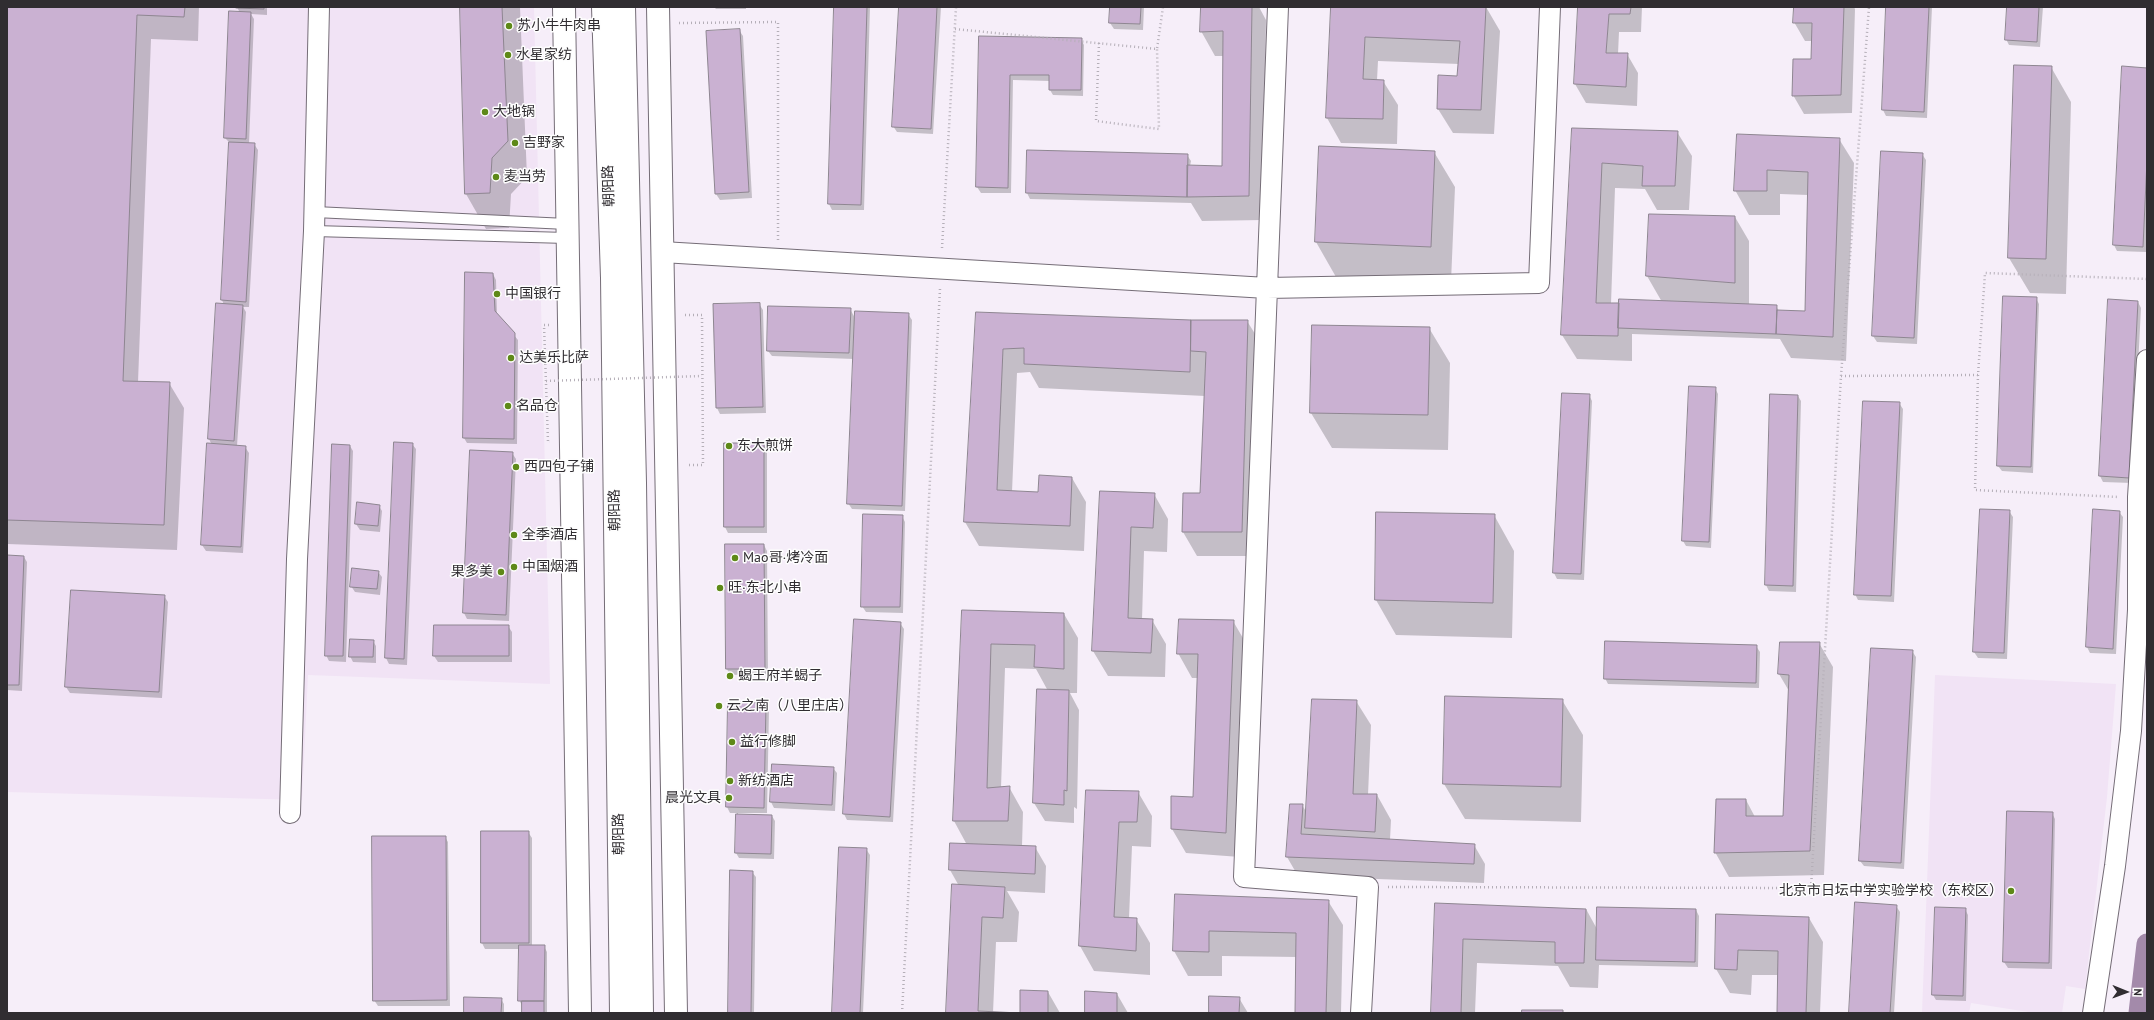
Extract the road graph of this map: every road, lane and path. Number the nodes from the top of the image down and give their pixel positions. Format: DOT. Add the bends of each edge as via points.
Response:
graph roads {
  1 [pos="319,7"];
  2 [pos="564,7"];
  3 [pos="603,7"];
  4 [pos="624,7"];
  5 [pos="956,7"];
  6 [pos="1163,7"];
  7 [pos="1278,7"];
  8 [pos="1550,7"];
  9 [pos="1869,7"];
  10 [pos="658,15"];
  11 [pos="955,29"];
  12 [pos="1099,43"];
  13 [pos="1157,49"];
  14 [pos="314,221"];
  15 [pos="567,231"];
  16 [pos="662,252"];
  17 [pos="778,259"];
  18 [pos="941,269"];
  19 [pos="2147,279"];
  20 [pos="1267,288"];
  21 [pos="702,316"];
  22 [pos="544,325"];
  23 [pos="2147,360"];
  24 [pos="1978,375"];
  25 [pos="702,376"];
  26 [pos="1841,376"];
  27 [pos="546,380"];
  28 [pos="548,442"];
  29 [pos="703,465"];
  30 [pos="2138,497"];
  31 [pos="290,813"];
  32 [pos="1368,887"];
  33 [pos="580,1013"];
  34 [pos="621,1013"];
  35 [pos="642,1013"];
  36 [pos="676,1013"];
  37 [pos="902,1013"];
  38 [pos="1361,1013"];
  39 [pos="2093,1013"];
  1 -- 14 [label="street"];
  2 -- 15 [label="main road"];
  3 -- 34 [label="main road, 朝阳路" via="612,278"];
  4 -- 35 [label="main road, 朝阳路" via="635,490"];
  5 -- 11 [label="path"];
  6 -- 13 [label="path"];
  7 -- 20 [label="street"];
  8 -- 20 [label="street" via="1539,283"];
  9 -- 26 [label="path"];
  10 -- 16 [label="main road"];
  10 -- 17 [label="path" via="778,22"];
  11 -- 12 [label="path"];
  11 -- 18 [label="path"];
  12 -- 13 [label="path"];
  12 -- 13 [label="path" via="1096,121 1159,129"];
  14 -- 15 [label="lane"];
  14 -- 15 [label="lane"];
  14 -- 31 [label="street" via="297,559"];
  15 -- 33 [label="main road"];
  16 -- 17 [label="street"];
  16 -- 36 [label="main road"];
  17 -- 18 [label="street"];
  18 -- 20 [label="street"];
  18 -- 37 [label="path"];
  19 -- 24 [label="path" via="1985,273"];
  20 -- 32 [label="street" via="1244,877"];
  21 -- 25 [label="path"];
  22 -- 27 [label="path"];
  23 -- 30 [label="street"];
  24 -- 26 [label="path"];
  24 -- 30 [label="path" via="1975,490"];
  25 -- 27 [label="path, bridge"];
  25 -- 29 [label="path"];
  26 -- 32 [label="path" via="1811,888"];
  27 -- 28 [label="path"];
  30 -- 39 [label="street" via="2138,610 2131,730 2115,866"];
  32 -- 38 [label="street"];
}
